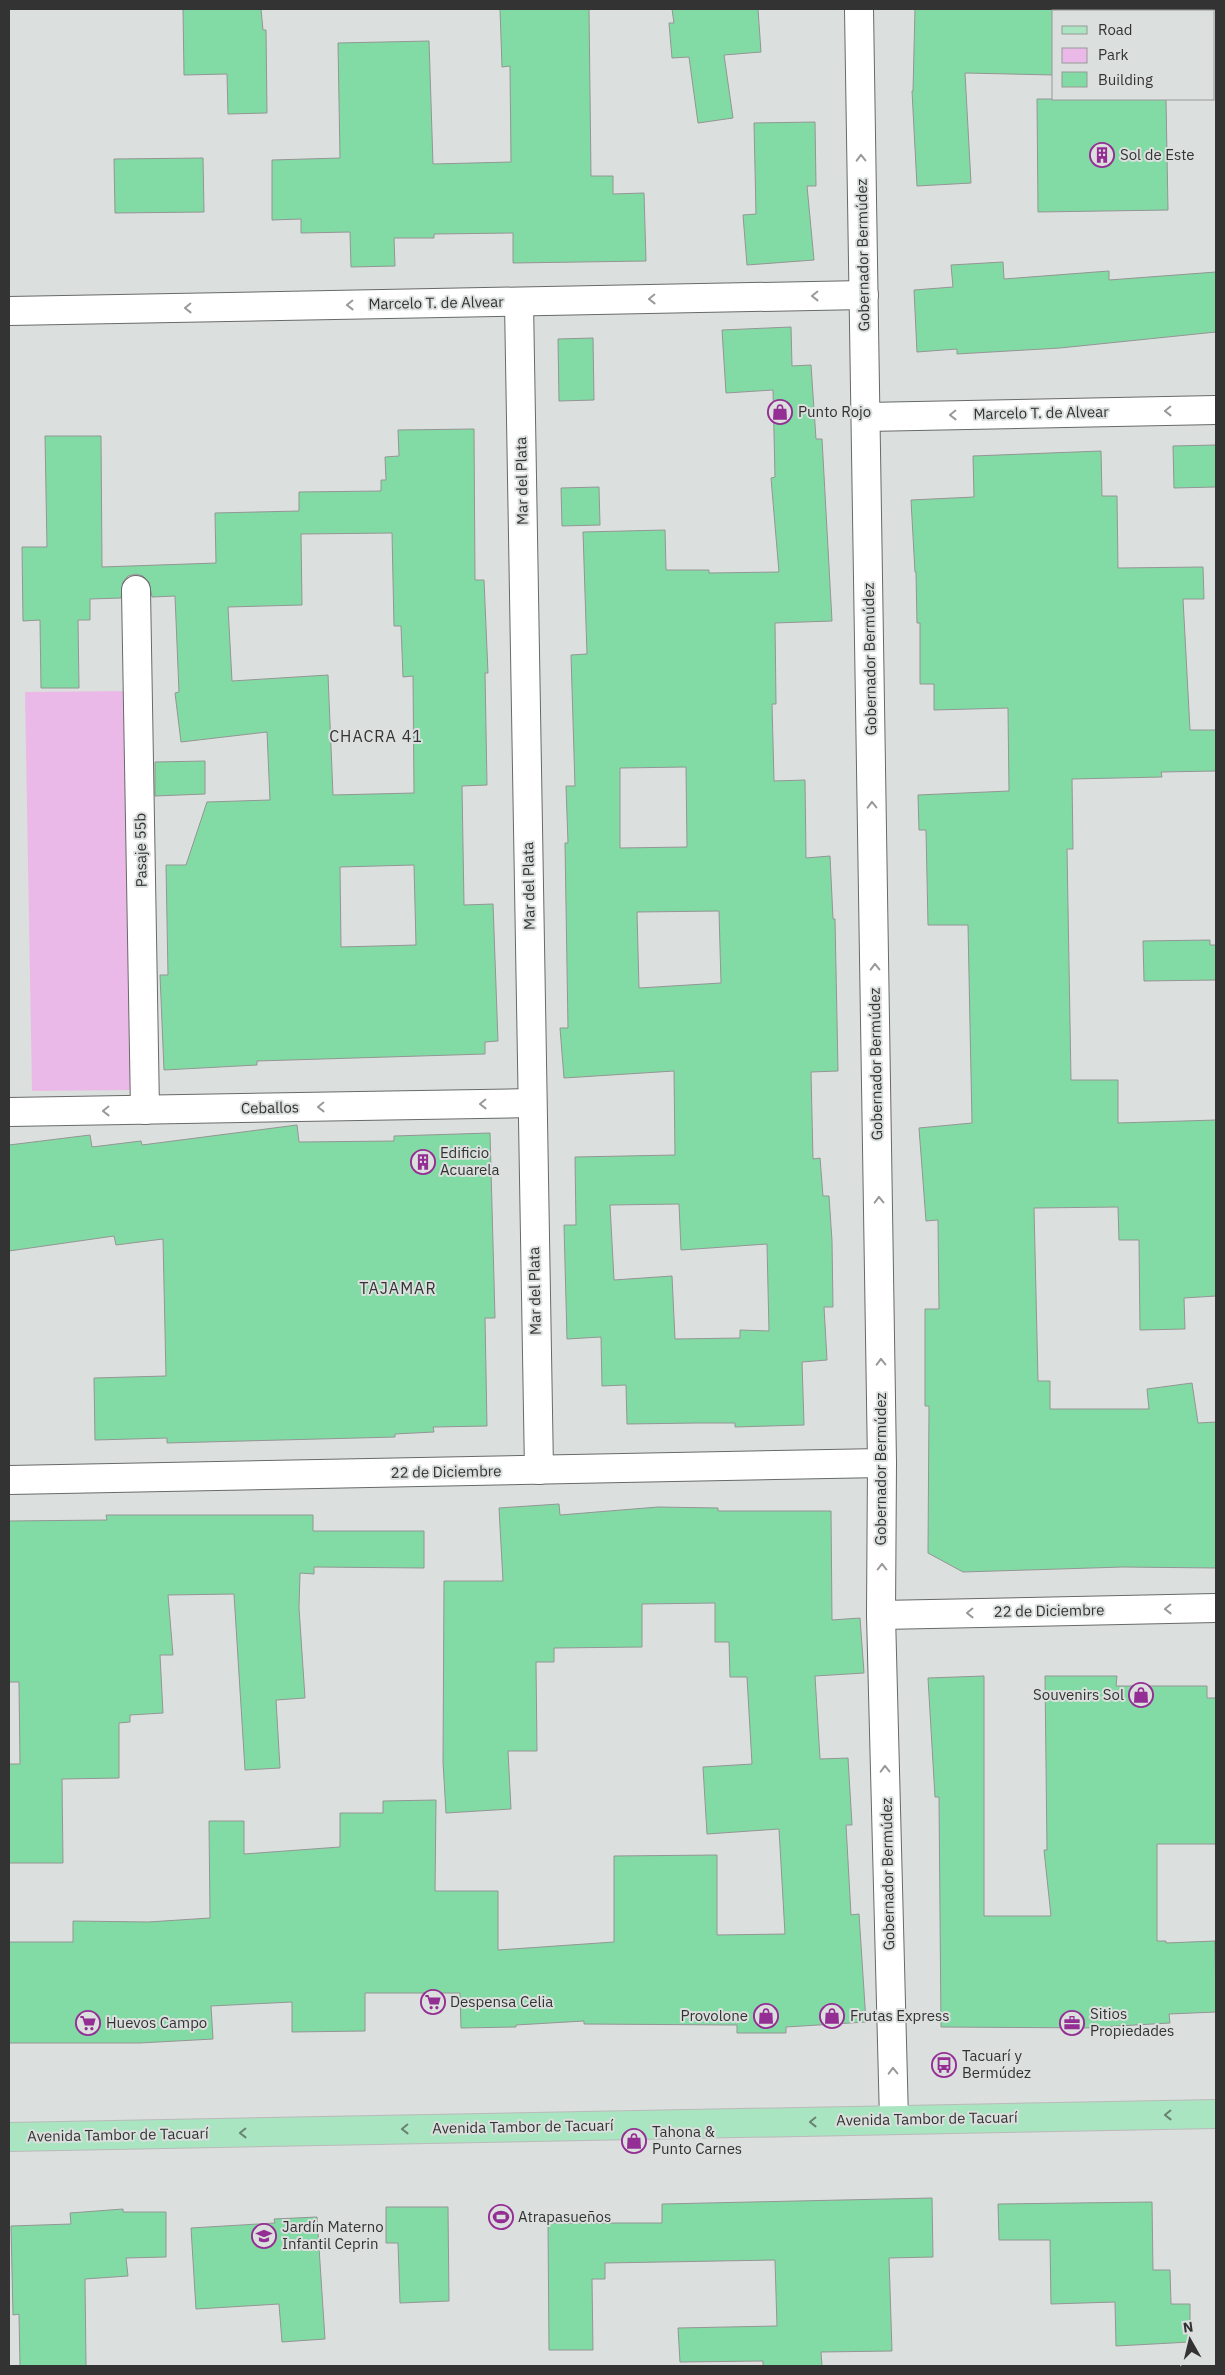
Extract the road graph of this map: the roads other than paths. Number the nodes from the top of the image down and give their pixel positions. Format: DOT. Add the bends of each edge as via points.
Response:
graph roads {
  1 [pos="859,9"];
  2 [pos="864,295"];
  3 [pos="519,302"];
  4 [pos="9,311"];
  5 [pos="1216,410"];
  6 [pos="866,416"];
  7 [pos="136,590"];
  8 [pos="532,1103"];
  9 [pos="145,1110"];
  10 [pos="9,1112"];
  11 [pos="882,1464"];
  12 [pos="538,1470"];
  13 [pos="9,1480"];
  14 [pos="1216,1608"];
  15 [pos="881,1615"];
  16 [pos="1216,2114"];
  17 [pos="894,2120"];
  18 [pos="9,2137"];
  2 -- 1 [label="street, Gobernador Bermúdez, one-way"];
  2 -- 3 [label="street, Marcelo T. de Alvear, one-way"];
  2 -- 6 [label="street, Gobernador Bermúdez"];
  3 -- 4 [label="street, Marcelo T. de Alvear, one-way"];
  3 -- 8 [label="street, Mar del Plata"];
  5 -- 6 [label="street, Marcelo T. de Alvear, one-way"];
  11 -- 6 [label="street, Gobernador Bermúdez, one-way"];
  7 -- 9 [label="street, Pasaje 55b"];
  8 -- 9 [label="street, Ceballos, one-way"];
  8 -- 12 [label="street, Mar del Plata"];
  9 -- 10 [label="street, Ceballos, one-way"];
  11 -- 12 [label="street, 22 de Diciembre"];
  15 -- 11 [label="street, Gobernador Bermúdez, one-way"];
  12 -- 13 [label="street, 22 de Diciembre"];
  14 -- 15 [label="street, 22 de Diciembre, one-way"];
  17 -- 15 [label="street, Gobernador Bermúdez, one-way"];
  16 -- 17 [label="main road, Avenida Tambor de Tacuarí, one-way"];
  17 -- 18 [label="main road, Avenida Tambor de Tacuarí, one-way"];
}
